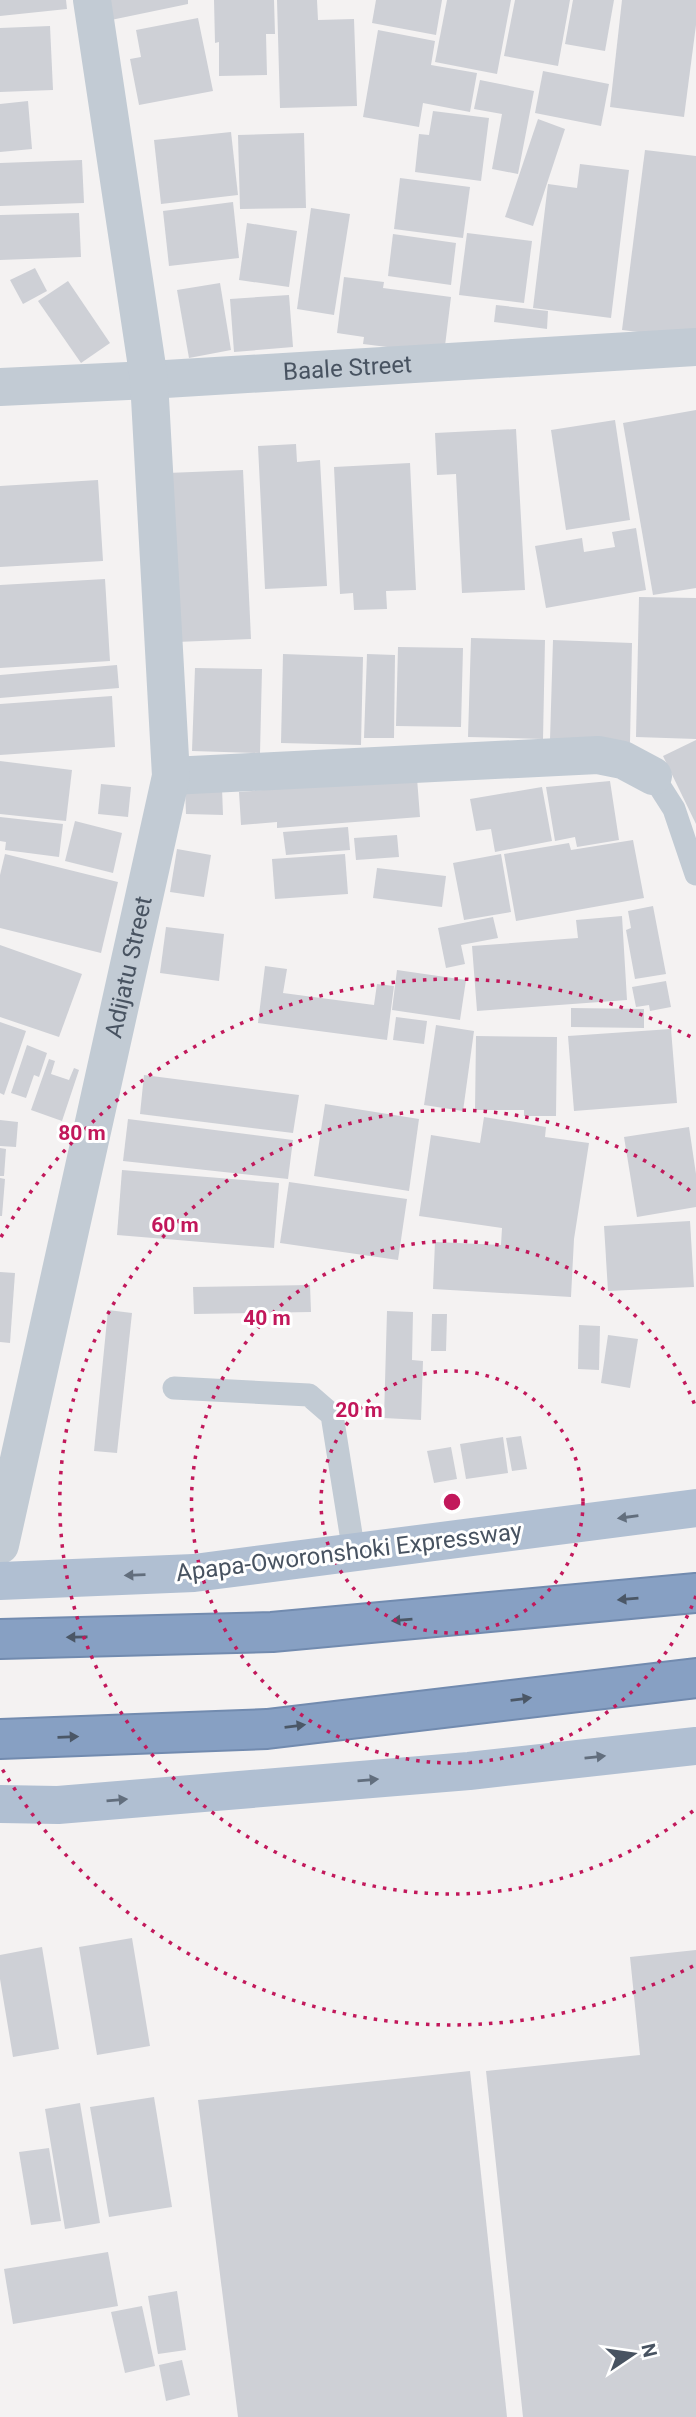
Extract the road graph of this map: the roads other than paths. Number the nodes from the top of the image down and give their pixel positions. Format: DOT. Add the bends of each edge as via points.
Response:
graph roads {
  1 [pos="92,0"];
  2 [pos="696,347"];
  3 [pos="149,380"];
  4 [pos="0,387"];
  5 [pos="171,776"];
  6 [pos="653,776"];
  7 [pos="696,874"];
  8 [pos="174,1388"];
  9 [pos="696,1508"];
  10 [pos="0,1545"];
  11 [pos="354,1553"];
  12 [pos="0,1581"];
  13 [pos="696,1593"];
  14 [pos="0,1639"];
  15 [pos="696,1678"];
  16 [pos="0,1739"];
  17 [pos="696,1746"];
  18 [pos="0,1804"];
  1 -- 3 [label="street, Adijatu Street"];
  2 -- 3 [label="street, Baale Street"];
  3 -- 4 [label="street, Baale Street"];
  3 -- 5 [label="street, Adijatu Street"];
  5 -- 6 [label="street" via="598,755 623,760"];
  5 -- 10 [label="street, Adijatu Street"];
  6 -- 7 [label="lane" via="674,809"];
  8 -- 11 [label="lane" via="309,1395 332,1415"];
  9 -- 11 [label="main road, Apapa-Oworonshoki Expressway, one-way"];
  11 -- 12 [label="main road, Apapa-Oworonshoki Expressway, one-way" via="194,1573"];
  13 -- 14 [label="highway, one-way" via="272,1632"];
  16 -- 15 [label="highway, one-way" via="267,1730"];
  18 -- 17 [label="main road, one-way" via="58,1805 414,1776"];
}
